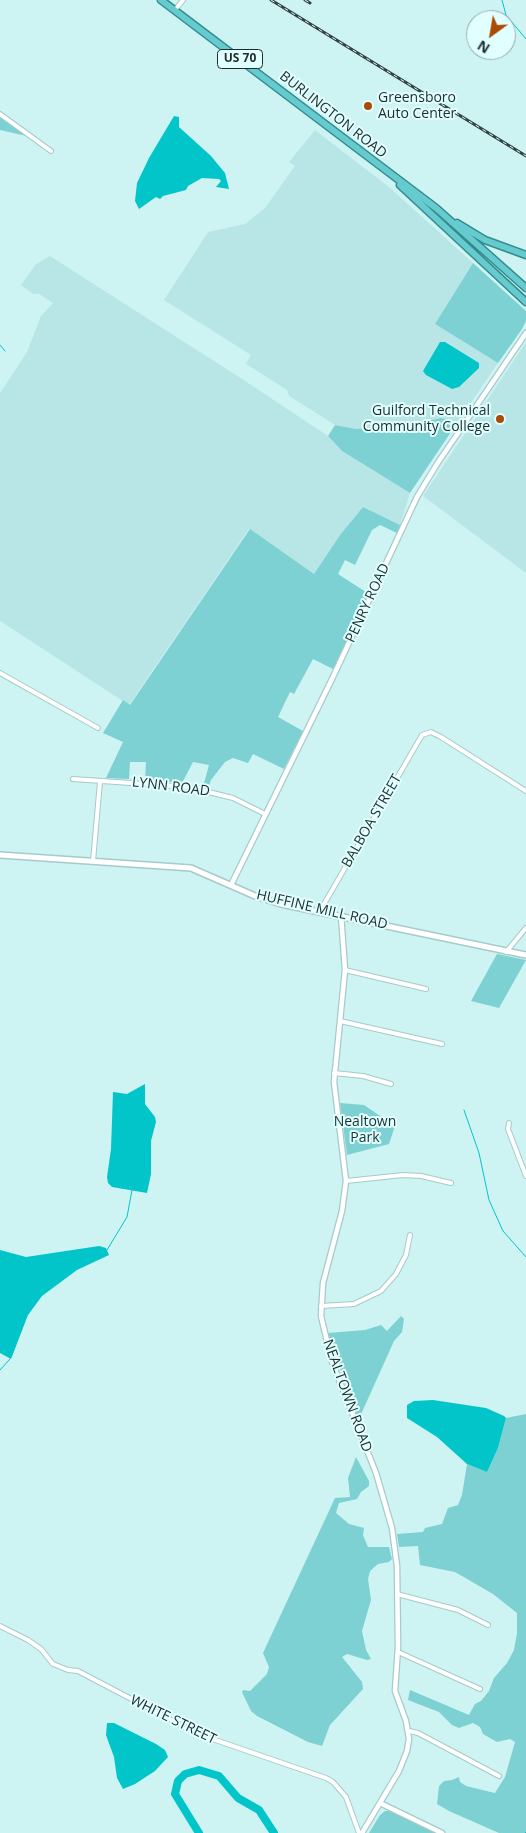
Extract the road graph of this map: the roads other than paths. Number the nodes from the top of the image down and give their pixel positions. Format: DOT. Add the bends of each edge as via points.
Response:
graph roads {
  1 [pos="161,0"];
  2 [pos="183,0"];
  3 [pos="175,10"];
  4 [pos="0,114"];
  5 [pos="51,151"];
  6 [pos="392,177"];
  7 [pos="436,208"];
  8 [pos="526,255"];
  9 [pos="526,288"];
  10 [pos="526,302"];
  11 [pos="526,333"];
  12 [pos="0,673"];
  13 [pos="98,728"];
  14 [pos="73,779"];
  15 [pos="100,782"];
  16 [pos="526,790"];
  17 [pos="265,814"];
  18 [pos="0,855"];
  19 [pos="94,861"];
  20 [pos="231,885"];
  21 [pos="320,911"];
  22 [pos="341,915"];
  23 [pos="526,928"];
  24 [pos="506,952"];
  25 [pos="526,955"];
  26 [pos="345,970"];
  27 [pos="426,988"];
  28 [pos="340,1020"];
  29 [pos="442,1044"];
  30 [pos="334,1073"];
  31 [pos="391,1084"];
  32 [pos="509,1123"];
  33 [pos="526,1176"];
  34 [pos="346,1181"];
  35 [pos="451,1183"];
  36 [pos="410,1235"];
  37 [pos="321,1306"];
  38 [pos="397,1594"];
  39 [pos="488,1625"];
  40 [pos="0,1626"];
  41 [pos="398,1652"];
  42 [pos="480,1689"];
  43 [pos="409,1731"];
  44 [pos="499,1776"];
  45 [pos="380,1803"];
  46 [pos="360,1833"];
  47 [pos="442,1833"];
  1 -- 3 [label="highway, BURLINGTON ROAD / US 70"];
  2 -- 3 [label="street"];
  3 -- 6 [label="highway, BURLINGTON ROAD / US 70"];
  4 -- 5 [label="street"];
  6 -- 7 [label="highway, US 70"];
  6 -- 10 [label="highway, US 70"];
  7 -- 8 [label="highway" via="485,240"];
  7 -- 9 [label="highway, US 70"];
  11 -- 17 [label="street, PENRY ROAD" via="422,488"];
  12 -- 13 [label="street"];
  14 -- 15 [label="street, LYNN ROAD"];
  15 -- 17 [label="street, LYNN ROAD" via="146,782 204,790 232,798"];
  15 -- 19 [label="street"];
  16 -- 21 [label="street, BALBOA STREET" via="441,737 426,732"];
  17 -- 20 [label="street, PENRY ROAD"];
  18 -- 19 [label="main road, HUFFINE MILL ROAD"];
  19 -- 20 [label="main road, HUFFINE MILL ROAD" via="176,865 203,872"];
  20 -- 21 [label="main road, HUFFINE MILL ROAD" via="273,901"];
  21 -- 22 [label="main road, HUFFINE MILL ROAD"];
  22 -- 24 [label="main road, HUFFINE MILL ROAD"];
  22 -- 26 [label="street, NEALTOWN ROAD"];
  23 -- 24 [label="street"];
  24 -- 25 [label="main road, HUFFINE MILL ROAD"];
  26 -- 27 [label="street"];
  26 -- 28 [label="street, NEALTOWN ROAD"];
  28 -- 29 [label="street"];
  28 -- 30 [label="street, NEALTOWN ROAD"];
  30 -- 31 [label="street"];
  30 -- 34 [label="street, NEALTOWN ROAD"];
  32 -- 33 [label="street" via="508,1129"];
  34 -- 35 [label="street" via="421,1176"];
  34 -- 37 [label="street, NEALTOWN ROAD" via="342,1211 323,1283"];
  36 -- 37 [label="street" via="406,1256 381,1291 354,1304"];
  37 -- 38 [label="street, NEALTOWN ROAD" via="332,1362 376,1474 392,1528"];
  38 -- 39 [label="street" via="452,1607"];
  38 -- 41 [label="street, NEALTOWN ROAD"];
  40 -- 46 [label="street, WHITE STREET" via="28,1640 53,1664 78,1671 198,1734 333,1782 346,1798"];
  41 -- 42 [label="street"];
  41 -- 43 [label="street, NEALTOWN ROAD" via="395,1691"];
  43 -- 44 [label="street"];
  43 -- 45 [label="street, NEALTOWN ROAD" via="405,1758"];
  45 -- 46 [label="street, NEALTOWN ROAD"];
  45 -- 47 [label="street"];
}
